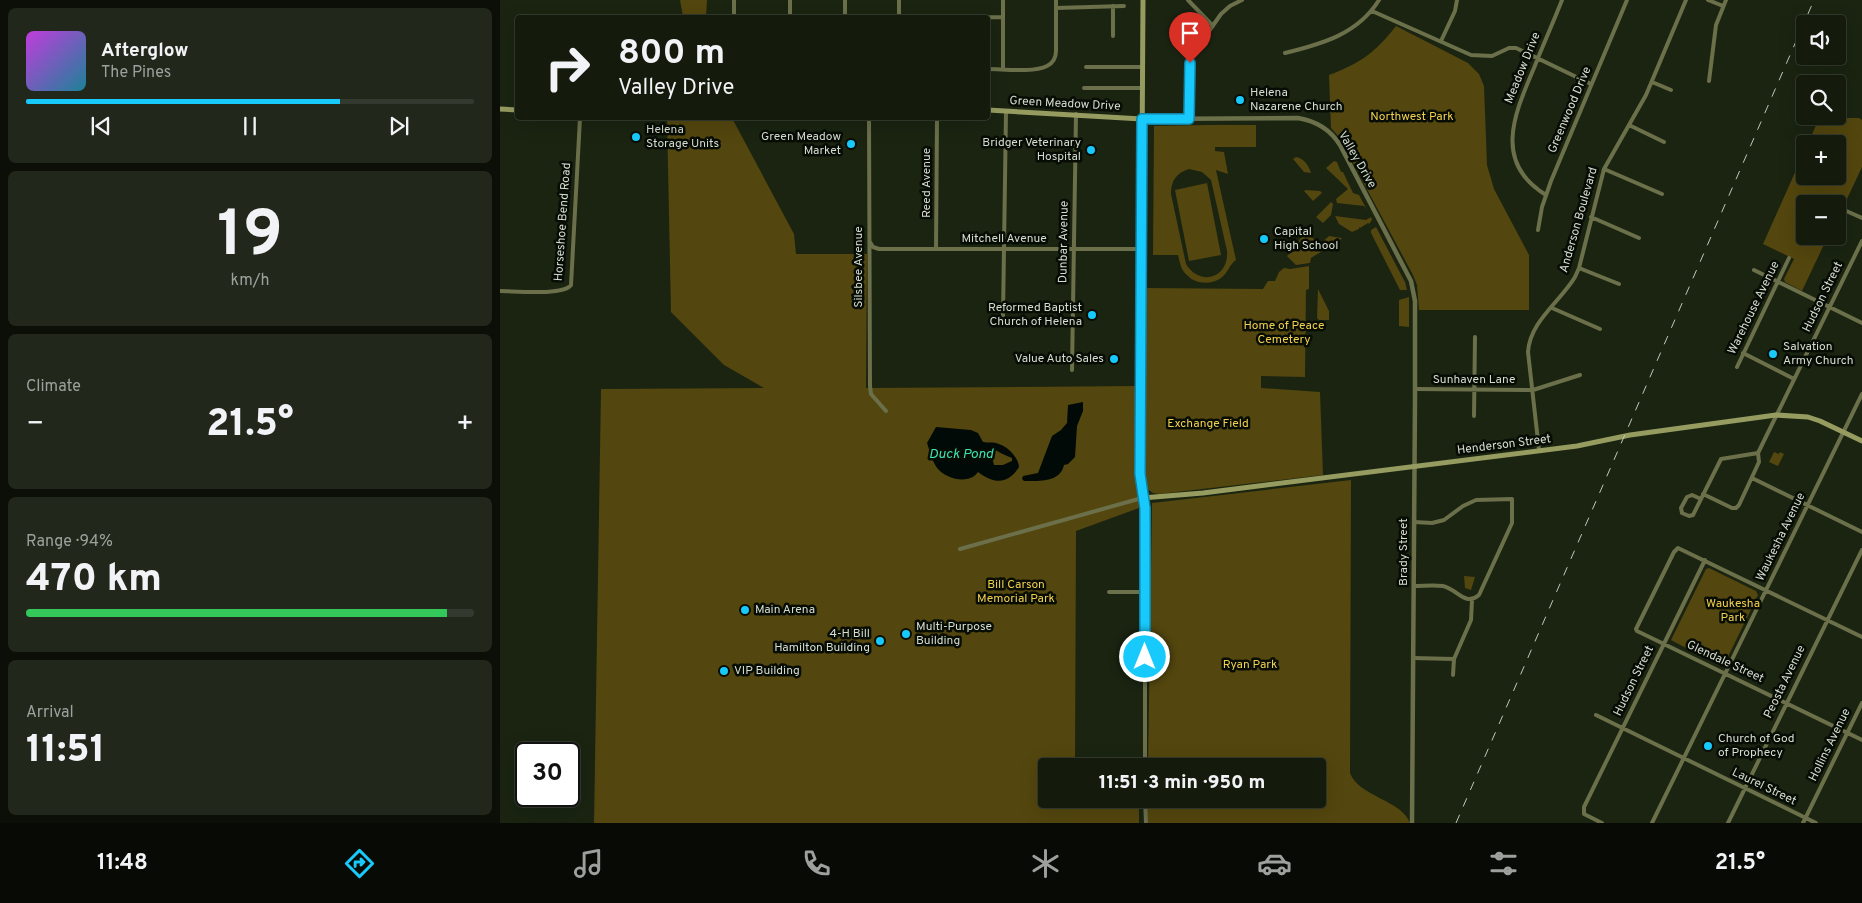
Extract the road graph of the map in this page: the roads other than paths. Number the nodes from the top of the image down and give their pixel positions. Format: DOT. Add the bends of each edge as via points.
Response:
graph roads {
  1 [pos="734,0"];
  2 [pos="790,0"];
  3 [pos="845,0"];
  4 [pos="899,0"];
  5 [pos="1003,0"];
  6 [pos="1056,0"];
  7 [pos="1143,0"];
  8 [pos="1188,0"];
  9 [pos="1242,0"];
  10 [pos="1379,0"];
  11 [pos="1457,0"];
  12 [pos="1562,0"];
  13 [pos="1628,0"];
  14 [pos="1686,0"];
  15 [pos="1708,0"];
  16 [pos="1726,0"];
  17 [pos="1113,6"];
  18 [pos="1124,6"];
  19 [pos="1723,6"];
  20 [pos="1056,8"];
  21 [pos="1372,11"];
  22 [pos="734,15"];
  23 [pos="790,15"];
  24 [pos="845,15"];
  25 [pos="899,15"];
  26 [pos="990,17"];
  27 [pos="1003,17"];
  28 [pos="1213,26"];
  29 [pos="1113,36"];
  30 [pos="1176,39"];
  31 [pos="1440,41"];
  32 [pos="1196,50"];
  33 [pos="1285,53"];
  34 [pos="1538,58"];
  35 [pos="1086,67"];
  36 [pos="1142,68"];
  37 [pos="990,69"];
  38 [pos="1003,69"];
  39 [pos="1709,81"];
  40 [pos="1652,82"];
  41 [pos="1591,84"];
  42 [pos="1084,88"];
  43 [pos="1142,88"];
  44 [pos="1671,90"];
  45 [pos="500,110"];
  46 [pos="515,110"];
  47 [pos="990,110"];
  48 [pos="1006,110"];
  49 [pos="1076,114"];
  50 [pos="1142,119"];
  51 [pos="1189,119"];
  52 [pos="580,120"];
  53 [pos="869,120"];
  54 [pos="937,120"];
  55 [pos="1629,125"];
  56 [pos="1664,142"];
  57 [pos="1604,169"];
  58 [pos="1662,194"];
  59 [pos="1546,195"];
  60 [pos="1846,211"];
  61 [pos="1591,217"];
  62 [pos="1862,218"];
  63 [pos="1538,230"];
  64 [pos="1639,238"];
  65 [pos="1862,241"];
  66 [pos="870,242"];
  67 [pos="936,249"];
  68 [pos="1004,249"];
  69 [pos="1074,249"];
  70 [pos="1141,249"];
  71 [pos="1789,258"];
  72 [pos="1579,268"];
  73 [pos="1754,270"];
  74 [pos="1778,282"];
  75 [pos="1619,284"];
  76 [pos="1413,288"];
  77 [pos="500,291"];
  78 [pos="1829,307"];
  79 [pos="1552,308"];
  80 [pos="1003,316"];
  81 [pos="1862,323"];
  82 [pos="1600,329"];
  83 [pos="1474,337"];
  84 [pos="1743,353"];
  85 [pos="1737,367"];
  86 [pos="1072,370"];
  87 [pos="1580,375"];
  88 [pos="1794,379"];
  89 [pos="1415,389"];
  90 [pos="1474,389"];
  91 [pos="1533,390"];
  92 [pos="1862,394"];
  93 [pos="886,411"];
  94 [pos="1776,415"];
  95 [pos="1474,416"];
  96 [pos="1843,432"];
  97 [pos="1862,440"];
  98 [pos="1539,450"];
  99 [pos="1758,453"];
  100 [pos="1414,466"];
  101 [pos="1752,478"];
  102 [pos="1702,496"];
  103 [pos="1142,498"];
  104 [pos="1807,505"];
  105 [pos="1414,522"];
  106 [pos="1862,532"];
  107 [pos="960,549"];
  108 [pos="1862,550"];
  109 [pos="1705,560"];
  110 [pos="1414,586"];
  111 [pos="1766,590"];
  112 [pos="1109,592"];
  113 [pos="1145,592"];
  114 [pos="1472,600"];
  115 [pos="1828,620"];
  116 [pos="1862,637"];
  117 [pos="1663,644"];
  118 [pos="1413,658"];
  119 [pos="1454,659"];
  120 [pos="1725,674"];
  121 [pos="1453,675"];
  122 [pos="1786,702"];
  123 [pos="1862,703"];
  124 [pos="1596,715"];
  125 [pos="1622,728"];
  126 [pos="1848,732"];
  127 [pos="1862,740"];
  128 [pos="1145,758"];
  129 [pos="1683,758"];
  130 [pos="1745,788"];
  131 [pos="1146,808"];
  132 [pos="1805,818"];
  133 [pos="1146,823"];
  134 [pos="1412,823"];
  135 [pos="1602,823"];
  136 [pos="1652,823"];
  137 [pos="1728,823"];
  138 [pos="1803,823"];
  139 [pos="1816,823"];
  1 -- 22 [label="street"];
  2 -- 23 [label="street"];
  3 -- 24 [label="street"];
  4 -- 25 [label="street"];
  5 -- 27 [label="street"];
  6 -- 20 [label="street"];
  7 -- 36 [label="main road"];
  8 -- 28 [label="street"];
  9 -- 28 [label="street" via="1230,6"];
  10 -- 21 [label="street"];
  11 -- 31 [label="street"];
  12 -- 34 [label="street, Meadow Drive"];
  13 -- 41 [label="street, Greenwood Drive"];
  14 -- 40 [label="street, Anderson Boulevard"];
  15 -- 19 [label="street"];
  16 -- 19 [label="street"];
  17 -- 18 [label="street"];
  17 -- 20 [label="street"];
  17 -- 29 [label="street"];
  19 -- 39 [label="street" via="1716,25"];
  20 -- 38 [label="street" via="1056,58 1052,63 1040,69"];
  21 -- 31 [label="street"];
  21 -- 33 [label="street" via="1336,38"];
  26 -- 27 [label="street"];
  27 -- 38 [label="street"];
  28 -- 32 [label="street"];
  30 -- 32 [label="street"];
  31 -- 34 [label="street" via="1477,56 1492,56 1513,48"];
  32 -- 51 [label="street" via="1190,63"];
  34 -- 41 [label="street"];
  34 -- 59 [label="street, Meadow Drive" via="1516,111 1512,139 1522,172"];
  35 -- 36 [label="street"];
  36 -- 43 [label="main road"];
  37 -- 38 [label="street"];
  40 -- 44 [label="street"];
  40 -- 55 [label="street, Anderson Boulevard"];
  41 -- 59 [label="street, Greenwood Drive"];
  42 -- 43 [label="street"];
  43 -- 50 [label="main road"];
  45 -- 46 [label="main road"];
  47 -- 48 [label="main road, Green Meadow Drive"];
  48 -- 49 [label="main road, Green Meadow Drive"];
  48 -- 68 [label="street"];
  49 -- 50 [label="main road, Green Meadow Drive"];
  49 -- 69 [label="street, Dunbar Avenue"];
  50 -- 51 [label="street, Valley Drive"];
  50 -- 70 [label="main road"];
  51 -- 76 [label="street, Valley Drive" via="1298,118 1325,128 1340,145"];
  52 -- 77 [label="street, Horseshoe Bend Road" via="571,285 559,291"];
  53 -- 66 [label="street, Silsbee Avenue"];
  54 -- 67 [label="street, Reed Avenue"];
  55 -- 56 [label="street"];
  55 -- 57 [label="street, Anderson Boulevard"];
  57 -- 58 [label="street"];
  57 -- 61 [label="street, Anderson Boulevard"];
  59 -- 63 [label="street, Greenwood Drive"];
  60 -- 62 [label="street"];
  61 -- 64 [label="street"];
  61 -- 72 [label="street, Anderson Boulevard"];
  65 -- 78 [label="street, Hudson Street"];
  66 -- 67 [label="street, Mitchell Avenue" via="878,249"];
  66 -- 93 [label="street, Silsbee Avenue" via="870,386 871,394"];
  67 -- 68 [label="street, Mitchell Avenue"];
  68 -- 69 [label="street, Mitchell Avenue"];
  68 -- 80 [label="street"];
  69 -- 70 [label="street, Mitchell Avenue"];
  69 -- 86 [label="street, Dunbar Avenue"];
  70 -- 103 [label="main road"];
  71 -- 74 [label="street, Warehouse Avenue"];
  72 -- 75 [label="street"];
  72 -- 79 [label="street, Anderson Boulevard"];
  73 -- 74 [label="street"];
  74 -- 78 [label="street"];
  74 -- 84 [label="street, Warehouse Avenue"];
  76 -- 89 [label="street, Brady Street"];
  78 -- 81 [label="street"];
  78 -- 88 [label="street, Hudson Street"];
  79 -- 82 [label="street"];
  79 -- 91 [label="street, Anderson Boulevard" via="1535,328 1529,345"];
  83 -- 90 [label="street"];
  84 -- 85 [label="street, Warehouse Avenue"];
  84 -- 88 [label="street"];
  87 -- 91 [label="street, Sunhaven Lane"];
  88 -- 94 [label="street, Hudson Street"];
  89 -- 90 [label="street, Sunhaven Lane"];
  89 -- 100 [label="street, Brady Street"];
  90 -- 91 [label="street, Sunhaven Lane"];
  90 -- 95 [label="street"];
  91 -- 98 [label="street, Anderson Boulevard"];
  92 -- 96 [label="street, Waukesha Avenue"];
  94 -- 96 [label="main road, Henderson Street" via="1808,417"];
  94 -- 98 [label="main road, Henderson Street"];
  94 -- 99 [label="street, Hudson Street"];
  96 -- 97 [label="main road, Henderson Street"];
  96 -- 104 [label="street, Waukesha Avenue"];
  98 -- 100 [label="main road, Henderson Street"];
  99 -- 101 [label="street, Hudson Street" via="1760,460"];
  99 -- 102 [label="street" via="1721,459"];
  100 -- 103 [label="main road, Henderson Street"];
  100 -- 105 [label="street, Brady Street"];
  101 -- 102 [label="street, Hudson Street" via="1735,508"];
  101 -- 104 [label="street"];
  102 -- 102 [label="street" via="1687,497 1682,513 1692,516"];
  103 -- 107 [label="street"];
  103 -- 113 [label="street" via="1145,508"];
  104 -- 106 [label="street"];
  104 -- 111 [label="street, Waukesha Avenue"];
  105 -- 110 [label="street, Brady Street"];
  105 -- 114 [label="street" via="1444,520 1476,500 1512,499 1510,527 1482,592"];
  108 -- 115 [label="street, Peosta Avenue"];
  109 -- 111 [label="street"];
  109 -- 117 [label="street, Hudson Street"];
  109 -- 117 [label="street, Glendale Street" via="1676,548 1637,626 1637,631"];
  110 -- 114 [label="street" via="1443,586 1466,600"];
  110 -- 118 [label="street, Brady Street"];
  111 -- 115 [label="street"];
  111 -- 120 [label="street, Waukesha Avenue"];
  112 -- 113 [label="street"];
  113 -- 128 [label="street"];
  114 -- 119 [label="street" via="1471,620"];
  115 -- 116 [label="street"];
  115 -- 122 [label="street, Peosta Avenue"];
  117 -- 120 [label="street, Glendale Street"];
  117 -- 125 [label="street, Hudson Street"];
  118 -- 119 [label="street"];
  118 -- 134 [label="street, Brady Street"];
  119 -- 121 [label="street"];
  120 -- 122 [label="street, Glendale Street"];
  120 -- 129 [label="street, Waukesha Avenue"];
  122 -- 126 [label="street, Glendale Street"];
  122 -- 130 [label="street, Peosta Avenue"];
  123 -- 126 [label="street, Hollins Avenue"];
  124 -- 125 [label="street, Laurel Street"];
  125 -- 129 [label="street, Laurel Street"];
  125 -- 135 [label="street, Hudson Street" via="1584,807 1586,816"];
  126 -- 127 [label="street, Glendale Street"];
  126 -- 132 [label="street, Hollins Avenue"];
  129 -- 130 [label="street, Laurel Street"];
  129 -- 136 [label="street, Waukesha Avenue"];
  130 -- 132 [label="street, Laurel Street"];
  130 -- 137 [label="street, Peosta Avenue"];
  131 -- 133 [label="street"];
  132 -- 138 [label="street, Hollins Avenue"];
  132 -- 139 [label="street, Laurel Street"];
}
